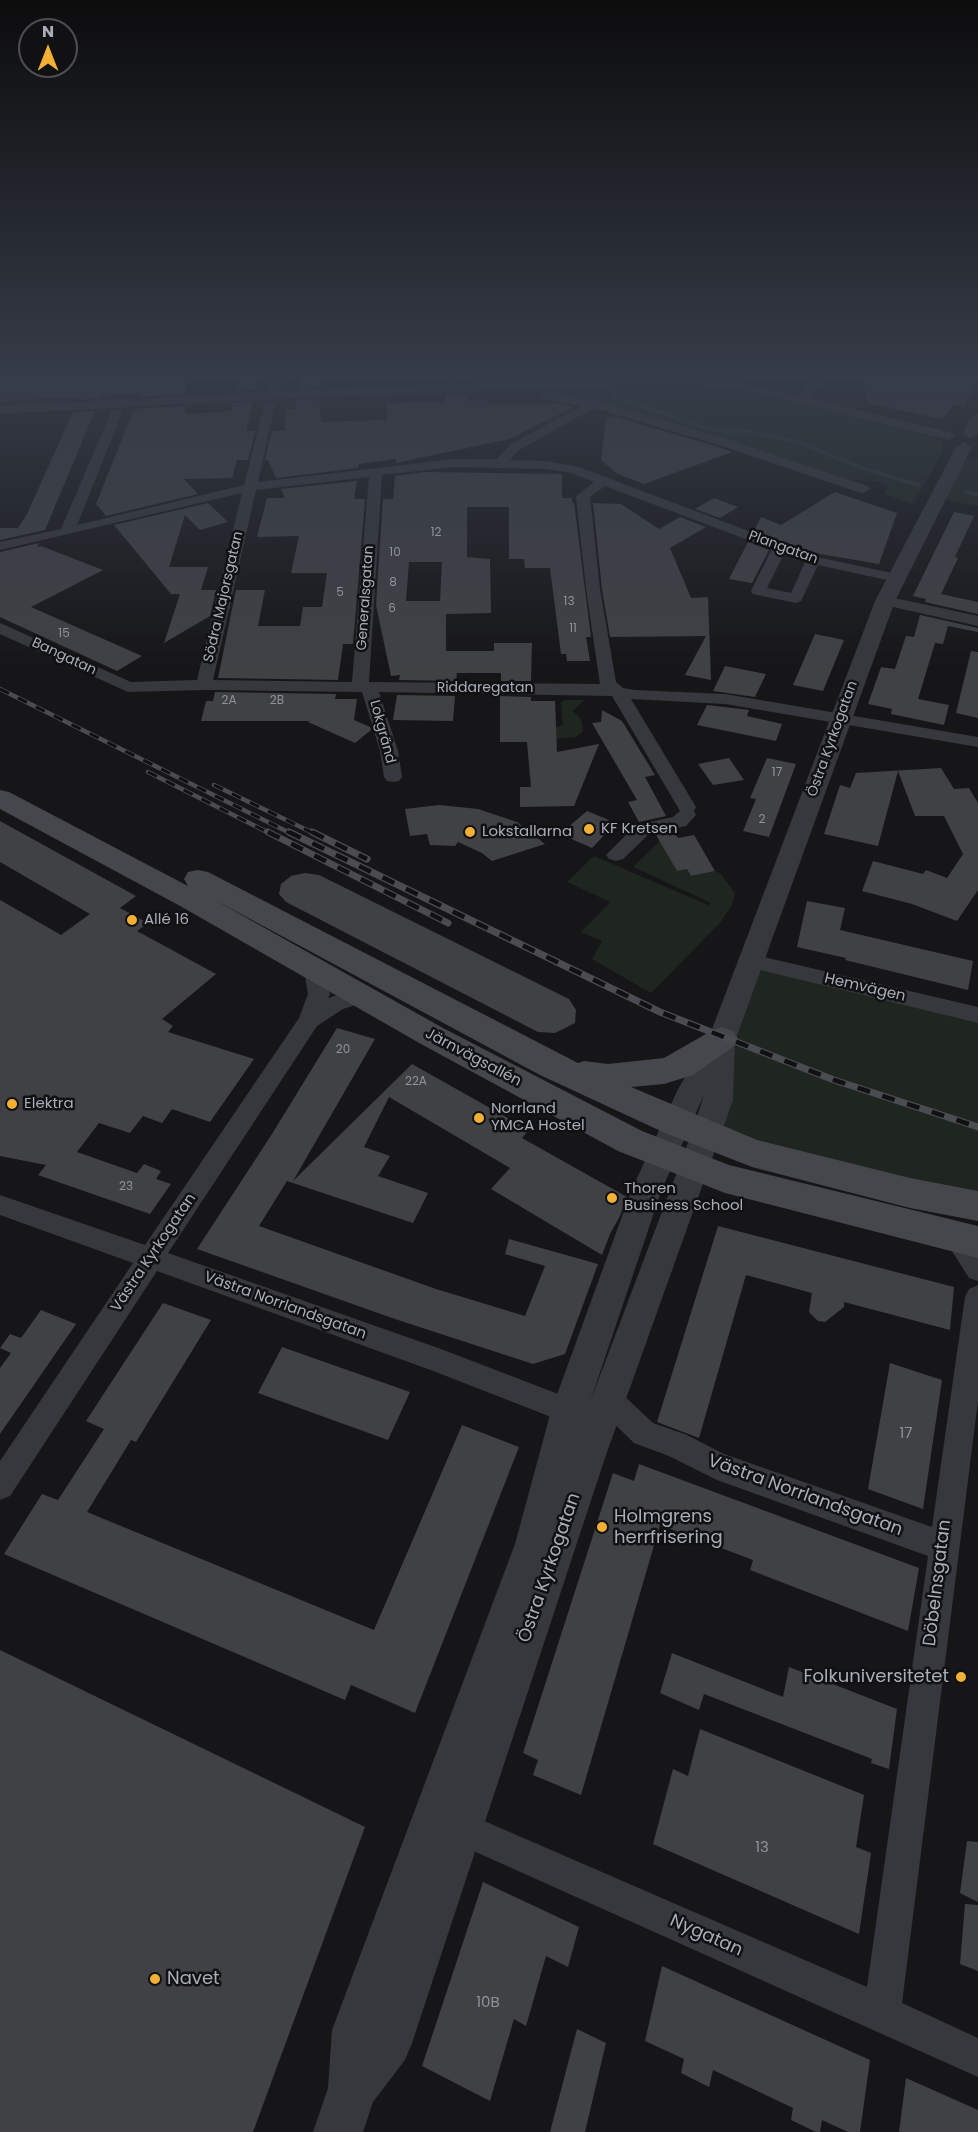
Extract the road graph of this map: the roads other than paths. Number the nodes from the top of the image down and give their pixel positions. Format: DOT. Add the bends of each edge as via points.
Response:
graph roads {
  1 [pos="92,472"];
  2 [pos="254,472"];
  3 [pos="372,472"];
  4 [pos="376,472"];
  5 [pos="581,472"];
  6 [pos="814,472"];
  7 [pos="951,472"];
  8 [pos="604,481"];
  9 [pos="250,487"];
  10 [pos="863,489"];
  11 [pos="67,532"];
  12 [pos="0,546"];
  13 [pos="780,547"];
  14 [pos="813,560"];
  15 [pos="896,578"];
  16 [pos="885,601"];
  17 [pos="978,621"];
  18 [pos="0,628"];
  19 [pos="204,685"];
  20 [pos="128,687"];
  21 [pos="364,687"];
  22 [pos="618,693"];
  23 [pos="840,718"];
  24 [pos="978,742"];
  25 [pos="393,777"];
  26 [pos="0,778"];
  27 [pos="0,798"];
  28 [pos="616,855"];
  29 [pos="751,961"];
  30 [pos="314,970"];
  31 [pos="360,996"];
  32 [pos="978,1015"];
  33 [pos="309,1020"];
  34 [pos="722,1039"];
  35 [pos="552,1066"];
  36 [pos="685,1145"];
  37 [pos="0,1205"];
  38 [pos="978,1206"];
  39 [pos="967,1240"];
  40 [pos="150,1258"];
  41 [pos="978,1270"];
  42 [pos="978,1297"];
  43 [pos="610,1401"];
  44 [pos="568,1411"];
  45 [pos="0,1486"];
  46 [pos="943,1546"];
  47 [pos="447,1822"];
  48 [pos="882,2013"];
  49 [pos="978,2058"];
  50 [pos="338,2132"];
  1 -- 11 [label="street"];
  2 -- 9 [label="street, Södra Majorsgatan"];
  3 -- 9 [label="street, Plangatan"];
  4 -- 21 [label="street, Generalsgatan"];
  5 -- 8 [label="street, Plangatan"];
  6 -- 10 [label="street"];
  7 -- 15 [label="street, Östra Kyrkogatan"];
  8 -- 13 [label="street, Plangatan"];
  8 -- 22 [label="street" via="583,496 584,521 608,684"];
  9 -- 11 [label="street, Plangatan"];
  9 -- 19 [label="street, Södra Majorsgatan"];
  11 -- 12 [label="street, Plangatan"];
  13 -- 14 [label="street, Plangatan"];
  13 -- 14 [label="street" via="758,591 796,598"];
  14 -- 15 [label="street, Plangatan"];
  15 -- 16 [label="street, Östra Kyrkogatan"];
  16 -- 17 [label="street"];
  16 -- 23 [label="street, Östra Kyrkogatan"];
  18 -- 20 [label="street, Bangatan"];
  19 -- 20 [label="street, Riddaregatan"];
  19 -- 21 [label="street, Riddaregatan"];
  21 -- 22 [label="street, Riddaregatan" via="602,689"];
  21 -- 25 [label="street, Lokgränd" via="389,752"];
  22 -- 23 [label="street, Riddaregatan" via="725,699"];
  22 -- 28 [label="street" via="687,811 679,822 643,829"];
  23 -- 24 [label="street, Riddaregatan"];
  23 -- 29 [label="street, Östra Kyrkogatan"];
  26 -- 35 [label="main road, Järnvägsallén"];
  27 -- 30 [label="main road, Järnvägsallén"];
  29 -- 32 [label="street, Hemvägen"];
  29 -- 34 [label="street, Östra Kyrkogatan"];
  30 -- 31 [label="main road, Järnvägsallén"];
  30 -- 33 [label="street, Västra Kyrkogatan" via="319,994"];
  31 -- 33 [label="street, Västra Kyrkogatan" via="335,1004"];
  31 -- 36 [label="main road, Järnvägsallén" via="620,1136"];
  33 -- 40 [label="street, Västra Kyrkogatan"];
  34 -- 35 [label="main road" via="681,1066 647,1074 608,1077"];
  34 -- 36 [label="street, Östra Kyrkogatan" via="718,1100"];
  35 -- 36 [label="main road, Järnvägsallén"];
  36 -- 38 [label="main road, Järnvägsallén" via="752,1153"];
  36 -- 39 [label="main road, Järnvägsallén" via="768,1190"];
  36 -- 43 [label="street, Östra Kyrkogatan"];
  36 -- 44 [label="street, Östra Kyrkogatan" via="647,1189"];
  37 -- 40 [label="street, Västra Norrlandsgatan"];
  39 -- 41 [label="street"];
  40 -- 44 [label="street, Västra Norrlandsgatan" via="441,1361"];
  40 -- 45 [label="street, Västra Kyrkogatan"];
  42 -- 46 [label="street, Döbelnsgatan"];
  43 -- 46 [label="street, Västra Norrlandsgatan" via="644,1433 717,1466"];
  43 -- 47 [label="street, Östra Kyrkogatan" via="549,1576"];
  44 -- 47 [label="street, Östra Kyrkogatan" via="534,1544"];
  46 -- 48 [label="street, Döbelnsgatan"];
  47 -- 48 [label="street, Nygatan"];
  47 -- 50 [label="street, Östra Kyrkogatan" via="356,2030 353,2088"];
  48 -- 49 [label="street, Nygatan"];
}
